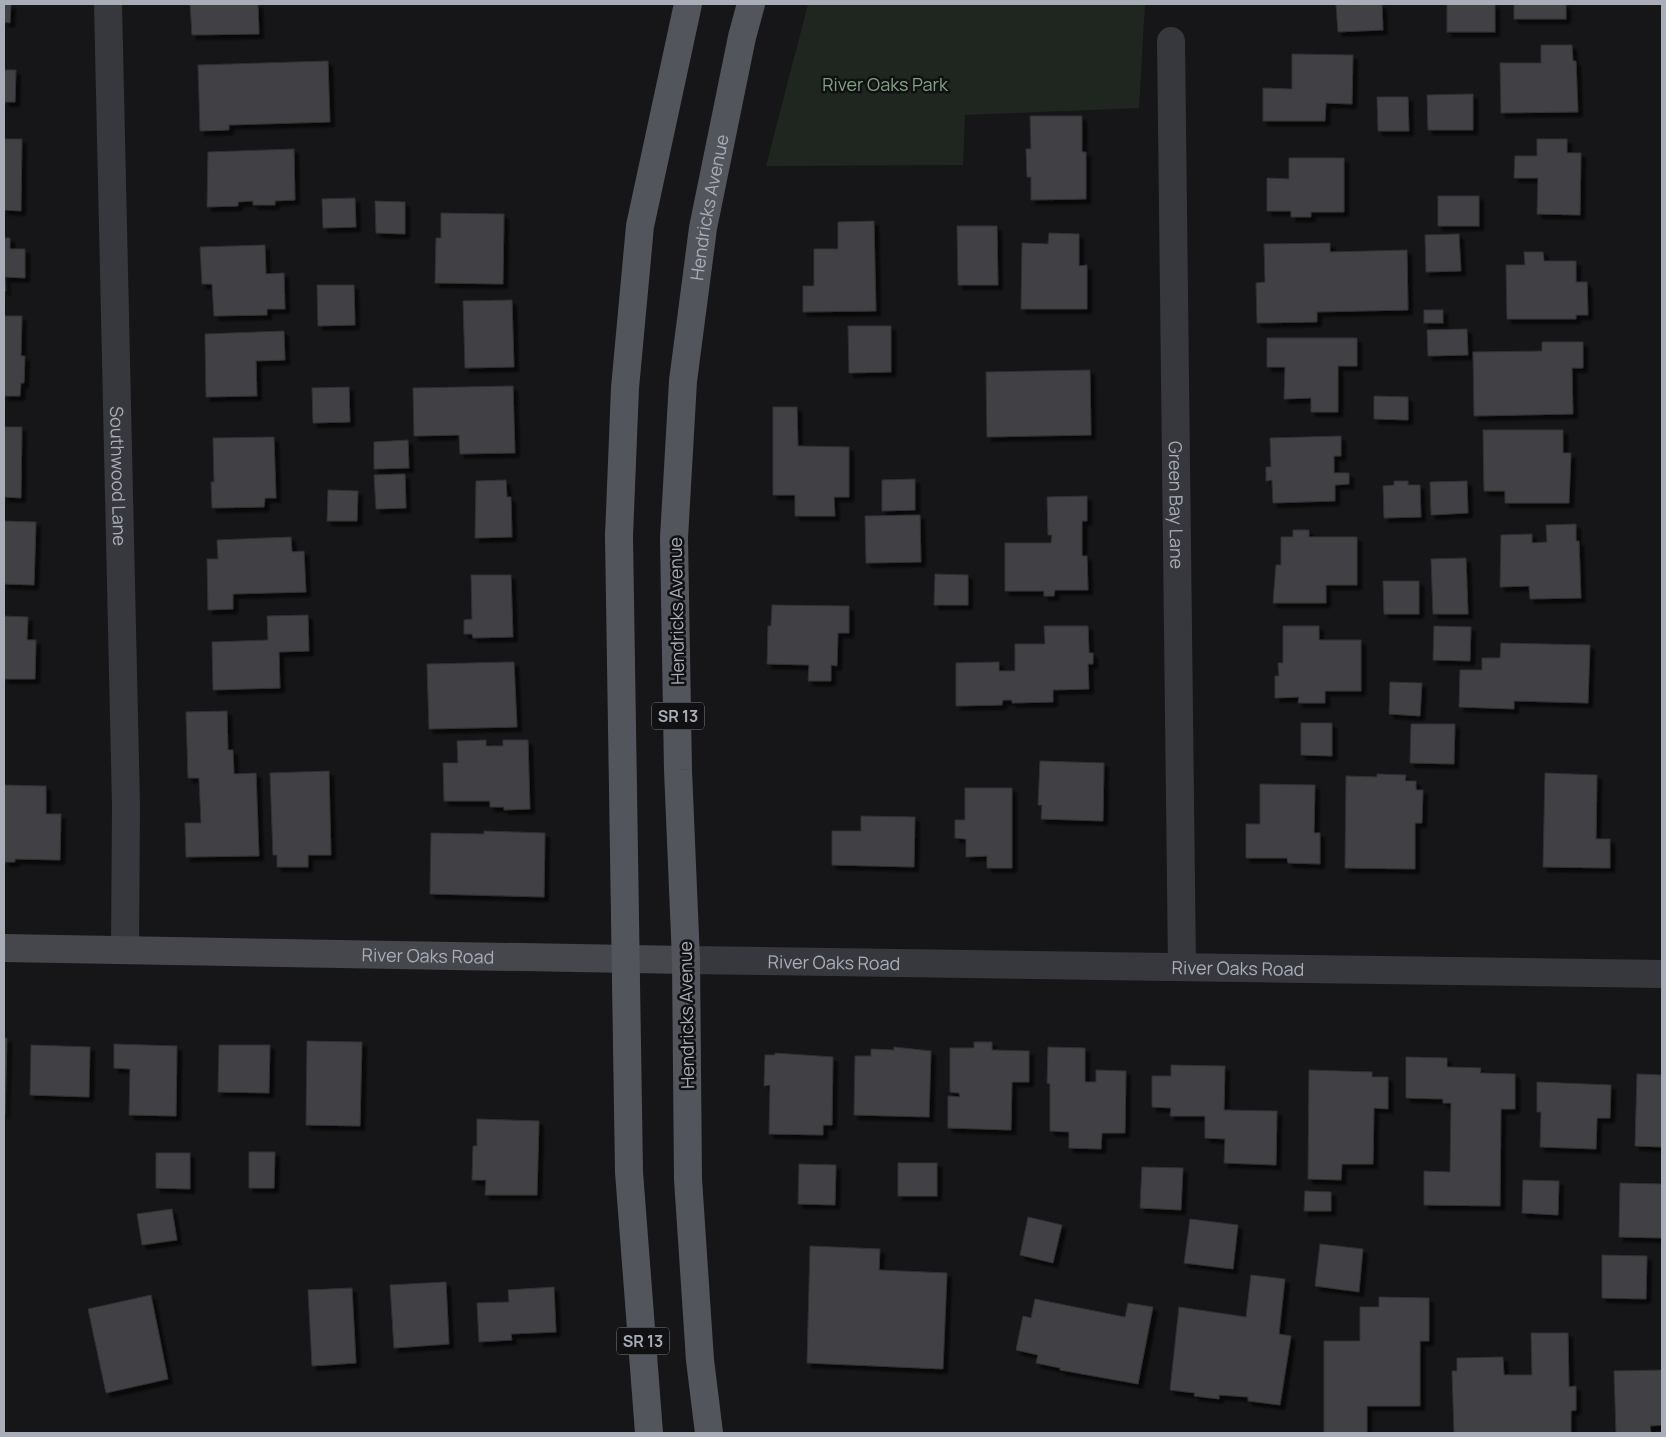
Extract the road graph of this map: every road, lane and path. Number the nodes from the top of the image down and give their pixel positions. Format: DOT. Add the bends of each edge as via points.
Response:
graph roads {
  1 [pos="108,4"];
  2 [pos="688,4"];
  3 [pos="751,4"];
  4 [pos="1171,41"];
  5 [pos="4,948"];
  6 [pos="125,950"];
  7 [pos="626,959"];
  8 [pos="686,960"];
  9 [pos="1182,967"];
  10 [pos="1662,974"];
  11 [pos="643,1433"];
  12 [pos="649,1433"];
  13 [pos="709,1433"];
  1 -- 6 [label="street, Southwood Lane" via="126,806"];
  2 -- 7 [label="main road, SR 13" via="640,226 625,388 619,536"];
  3 -- 8 [label="main road, Hendricks Avenue / SR 13" via="702,228 682,381 674,538 678,770"];
  4 -- 9 [label="street, Green Bay Lane"];
  5 -- 6 [label="street, River Oaks Road"];
  6 -- 7 [label="street, River Oaks Road"];
  7 -- 8 [label="street, River Oaks Road"];
  7 -- 12 [label="main road, SR 13" via="629,1172"];
  8 -- 9 [label="street, River Oaks Road"];
  8 -- 13 [label="main road, Hendricks Avenue / SR 13" via="688,1178 700,1360"];
  9 -- 10 [label="street, River Oaks Road"];
  11 -- 12 [label="street"];
}
